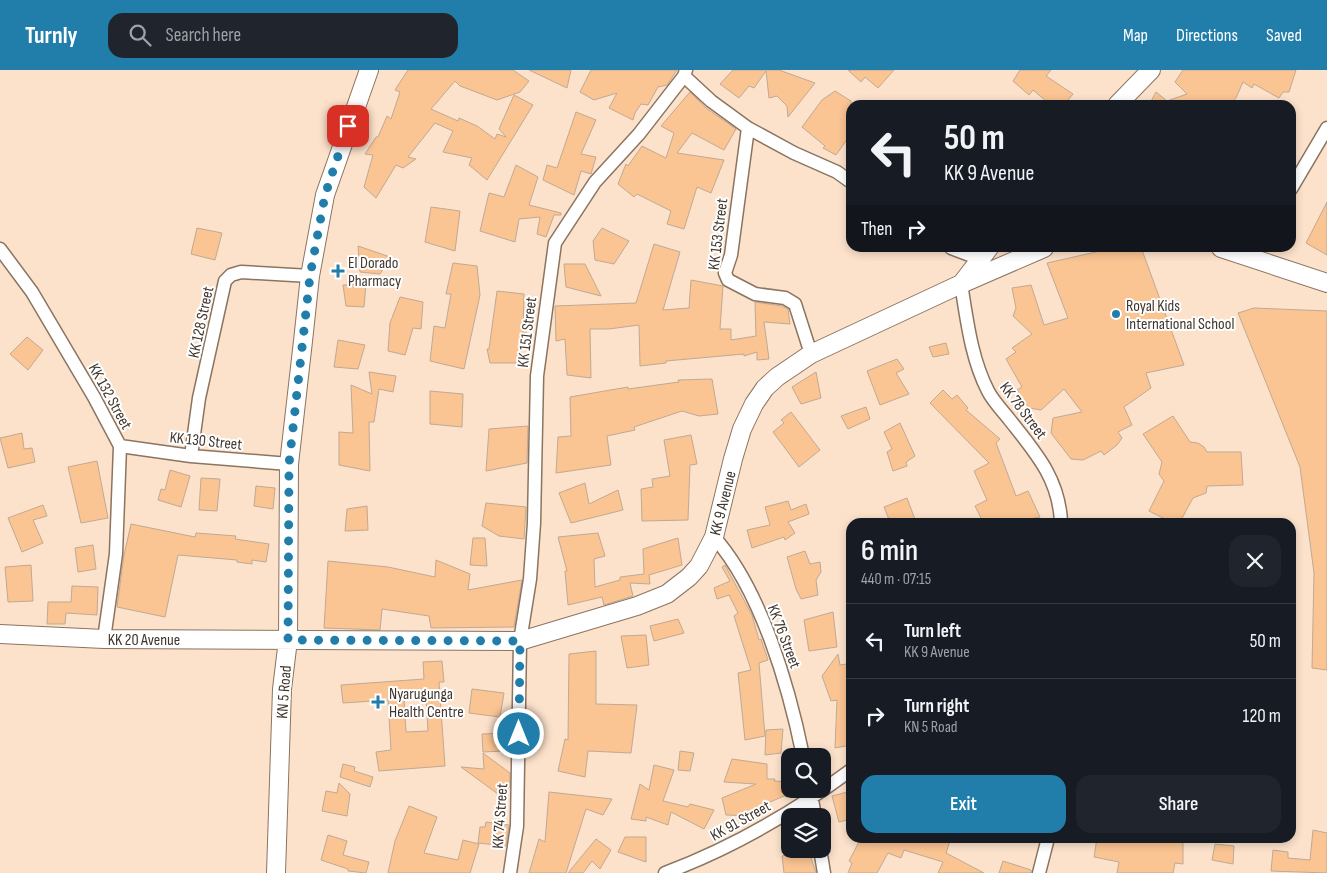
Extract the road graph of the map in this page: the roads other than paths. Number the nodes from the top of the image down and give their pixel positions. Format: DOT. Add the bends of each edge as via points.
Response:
graph roads {
  1 [pos="368,70"];
  2 [pos="1151,70"];
  3 [pos="685,73"];
  4 [pos="1122,100"];
  5 [pos="748,128"];
  6 [pos="1327,128"];
  7 [pos="846,178"];
  8 [pos="1296,181"];
  9 [pos="0,249"];
  10 [pos="1035,252"];
  11 [pos="1255,252"];
  12 [pos="985,253"];
  13 [pos="310,276"];
  14 [pos="1327,283"];
  15 [pos="961,284"];
  16 [pos="811,354"];
  17 [pos="120,446"];
  18 [pos="191,456"];
  19 [pos="289,464"];
  20 [pos="1061,518"];
  21 [pos="714,537"];
  22 [pos="0,634"];
  23 [pos="104,639"];
  24 [pos="288,640"];
  25 [pos="520,641"];
  26 [pos="801,748"];
  27 [pos="846,773"];
  28 [pos="831,782"];
  29 [pos="805,798"];
  30 [pos="1047,843"];
  31 [pos="822,858"];
  32 [pos="276,873"];
  33 [pos="510,873"];
  34 [pos="665,873"];
  35 [pos="824,873"];
  36 [pos="1039,873"];
  1 -- 13 [label="main road, KN 5 Road" via="325,195"];
  2 -- 4 [label="main road"];
  3 -- 5 [label="street" via="711,101"];
  3 -- 25 [label="street, KK 151 Street" via="639,134 596,182 555,243 537,376 534,523 530,579"];
  5 -- 7 [label="street"];
  5 -- 16 [label="street, KK 153 Street" via="725,272 728,280 755,294 785,298 795,304"];
  6 -- 8 [label="street"];
  9 -- 17 [label="street, KK 132 Street" via="32,292"];
  10 -- 15 [label="main road, KK 9 Avenue"];
  11 -- 14 [label="main road"];
  12 -- 15 [label="main road"];
  13 -- 18 [label="street, KK 128 Street" via="241,272 225,281"];
  13 -- 19 [label="main road, KN 5 Road"];
  15 -- 16 [label="main road, KK 9 Avenue"];
  15 -- 20 [label="street, KK 78 Street" via="980,374 989,394 1050,474"];
  16 -- 21 [label="main road, KK 9 Avenue" via="777,377 754,404 735,451"];
  17 -- 18 [label="street, KK 130 Street"];
  17 -- 23 [label="street, KK 132 Street" via="116,554"];
  18 -- 19 [label="street, KK 130 Street"];
  19 -- 24 [label="main road, KN 5 Road"];
  21 -- 25 [label="main road, KK 9 Avenue" via="699,566 667,594"];
  21 -- 26 [label="street, KK 76 Street" via="740,571 760,616 780,667"];
  22 -- 23 [label="main road, KK 20 Avenue"];
  23 -- 24 [label="main road, KK 20 Avenue"];
  24 -- 25 [label="main road, KK 9 Avenue"];
  24 -- 32 [label="main road, KN 5 Road" via="282,688"];
  25 -- 33 [label="street, KK 74 Street" via="517,826"];
  27 -- 28 [label="street, KK 91 Street"];
  29 -- 34 [label="street, KK 91 Street" via="725,848"];
  30 -- 36 [label="street"];
  31 -- 35 [label="street"];
}
